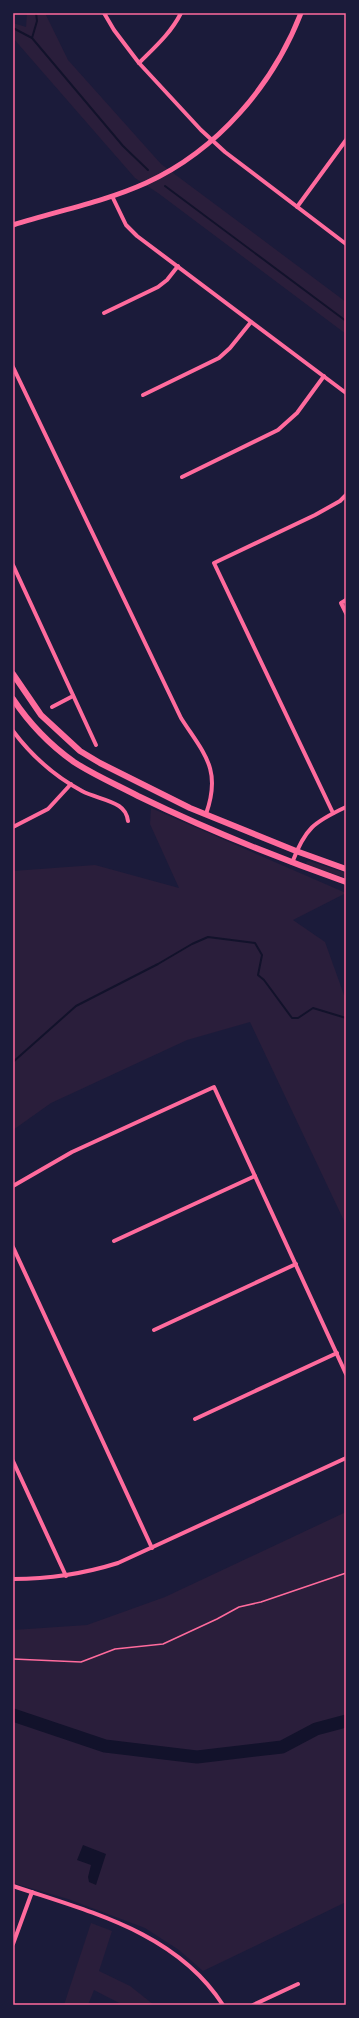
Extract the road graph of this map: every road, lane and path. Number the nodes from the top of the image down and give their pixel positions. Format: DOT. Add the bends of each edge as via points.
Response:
graph roads {
  1 [pos="104,13"];
  2 [pos="181,13"];
  3 [pos="301,13"];
  4 [pos="139,63"];
  5 [pos="212,139"];
  6 [pos="346,140"];
  7 [pos="112,196"];
  8 [pos="296,206"];
  9 [pos="13,225"];
  10 [pos="346,244"];
  11 [pos="178,266"];
  12 [pos="104,313"];
  13 [pos="251,322"];
  14 [pos="13,367"];
  15 [pos="324,376"];
  16 [pos="346,393"];
  17 [pos="143,395"];
  18 [pos="182,477"];
  19 [pos="346,495"];
  20 [pos="13,565"];
  21 [pos="346,600"];
  22 [pos="346,613"];
  23 [pos="14,676"];
  24 [pos="73,696"];
  25 [pos="13,699"];
  26 [pos="52,707"];
  27 [pos="13,731"];
  28 [pos="96,745"];
  29 [pos="71,784"];
  30 [pos="346,807"];
  31 [pos="206,814"];
  32 [pos="333,814"];
  33 [pos="128,821"];
  34 [pos="13,827"];
  35 [pos="296,851"];
  36 [pos="292,863"];
  37 [pos="346,868"];
  38 [pos="346,882"];
  39 [pos="255,1176"];
  40 [pos="13,1186"];
  41 [pos="114,1241"];
  42 [pos="13,1247"];
  43 [pos="296,1264"];
  44 [pos="154,1330"];
  45 [pos="337,1353"];
  46 [pos="346,1374"];
  47 [pos="194,1419"];
  48 [pos="346,1458"];
  49 [pos="13,1461"];
  50 [pos="152,1548"];
  51 [pos="346,1573"];
  52 [pos="66,1576"];
  53 [pos="13,1579"];
  54 [pos="13,1659"];
  55 [pos="13,1886"];
  56 [pos="32,1892"];
  57 [pos="13,1944"];
  58 [pos="298,1984"];
  59 [pos="222,2005"];
  60 [pos="253,2005"];
  1 -- 4 [label="street"];
  2 -- 4 [label="street" via="164,38"];
  3 -- 5 [label="street" via="288,44 264,84 238,115"];
  4 -- 5 [label="street"];
  5 -- 7 [label="street" via="162,175"];
  5 -- 8 [label="street" via="225,152"];
  6 -- 8 [label="street"];
  7 -- 9 [label="street"];
  7 -- 11 [label="street" via="118,212 131,230"];
  8 -- 10 [label="street"];
  11 -- 12 [label="street" via="158,287"];
  11 -- 13 [label="street"];
  13 -- 15 [label="street"];
  13 -- 17 [label="street" via="219,358"];
  14 -- 31 [label="street" via="181,718 202,748 209,764 213,781 212,797"];
  15 -- 16 [label="street"];
  15 -- 18 [label="street" via="296,413 278,430"];
  19 -- 32 [label="street" via="315,515 214,563"];
  20 -- 24 [label="street"];
  21 -- 22 [label="street" via="341,603"];
  23 -- 31 [label="main road" via="41,715 80,751"];
  24 -- 26 [label="street"];
  24 -- 28 [label="street"];
  25 -- 36 [label="main road" via="32,724 52,744 94,774 186,819"];
  27 -- 29 [label="street" via="34,754"];
  29 -- 33 [label="street" via="83,792 118,805 123,809"];
  29 -- 34 [label="street" via="48,809"];
  30 -- 32 [label="street"];
  31 -- 35 [label="main road"];
  32 -- 35 [label="street" via="312,826"];
  35 -- 36 [label="street"];
  35 -- 37 [label="main road"];
  36 -- 38 [label="main road"];
  39 -- 40 [label="street" via="214,1087 72,1152"];
  39 -- 41 [label="street"];
  39 -- 43 [label="street"];
  42 -- 50 [label="street"];
  43 -- 44 [label="street"];
  43 -- 45 [label="street"];
  45 -- 46 [label="street"];
  45 -- 47 [label="street"];
  48 -- 50 [label="street"];
  49 -- 52 [label="street"];
  50 -- 52 [label="street" via="101,1568"];
  51 -- 54 [label="path" via="239,1607 217,1620 163,1644 115,1649 81,1662"];
  52 -- 53 [label="street"];
  55 -- 56 [label="street"];
  56 -- 57 [label="street"];
  56 -- 59 [label="street" via="111,1919 152,1938 189,1966"];
  58 -- 60 [label="street"];
}
